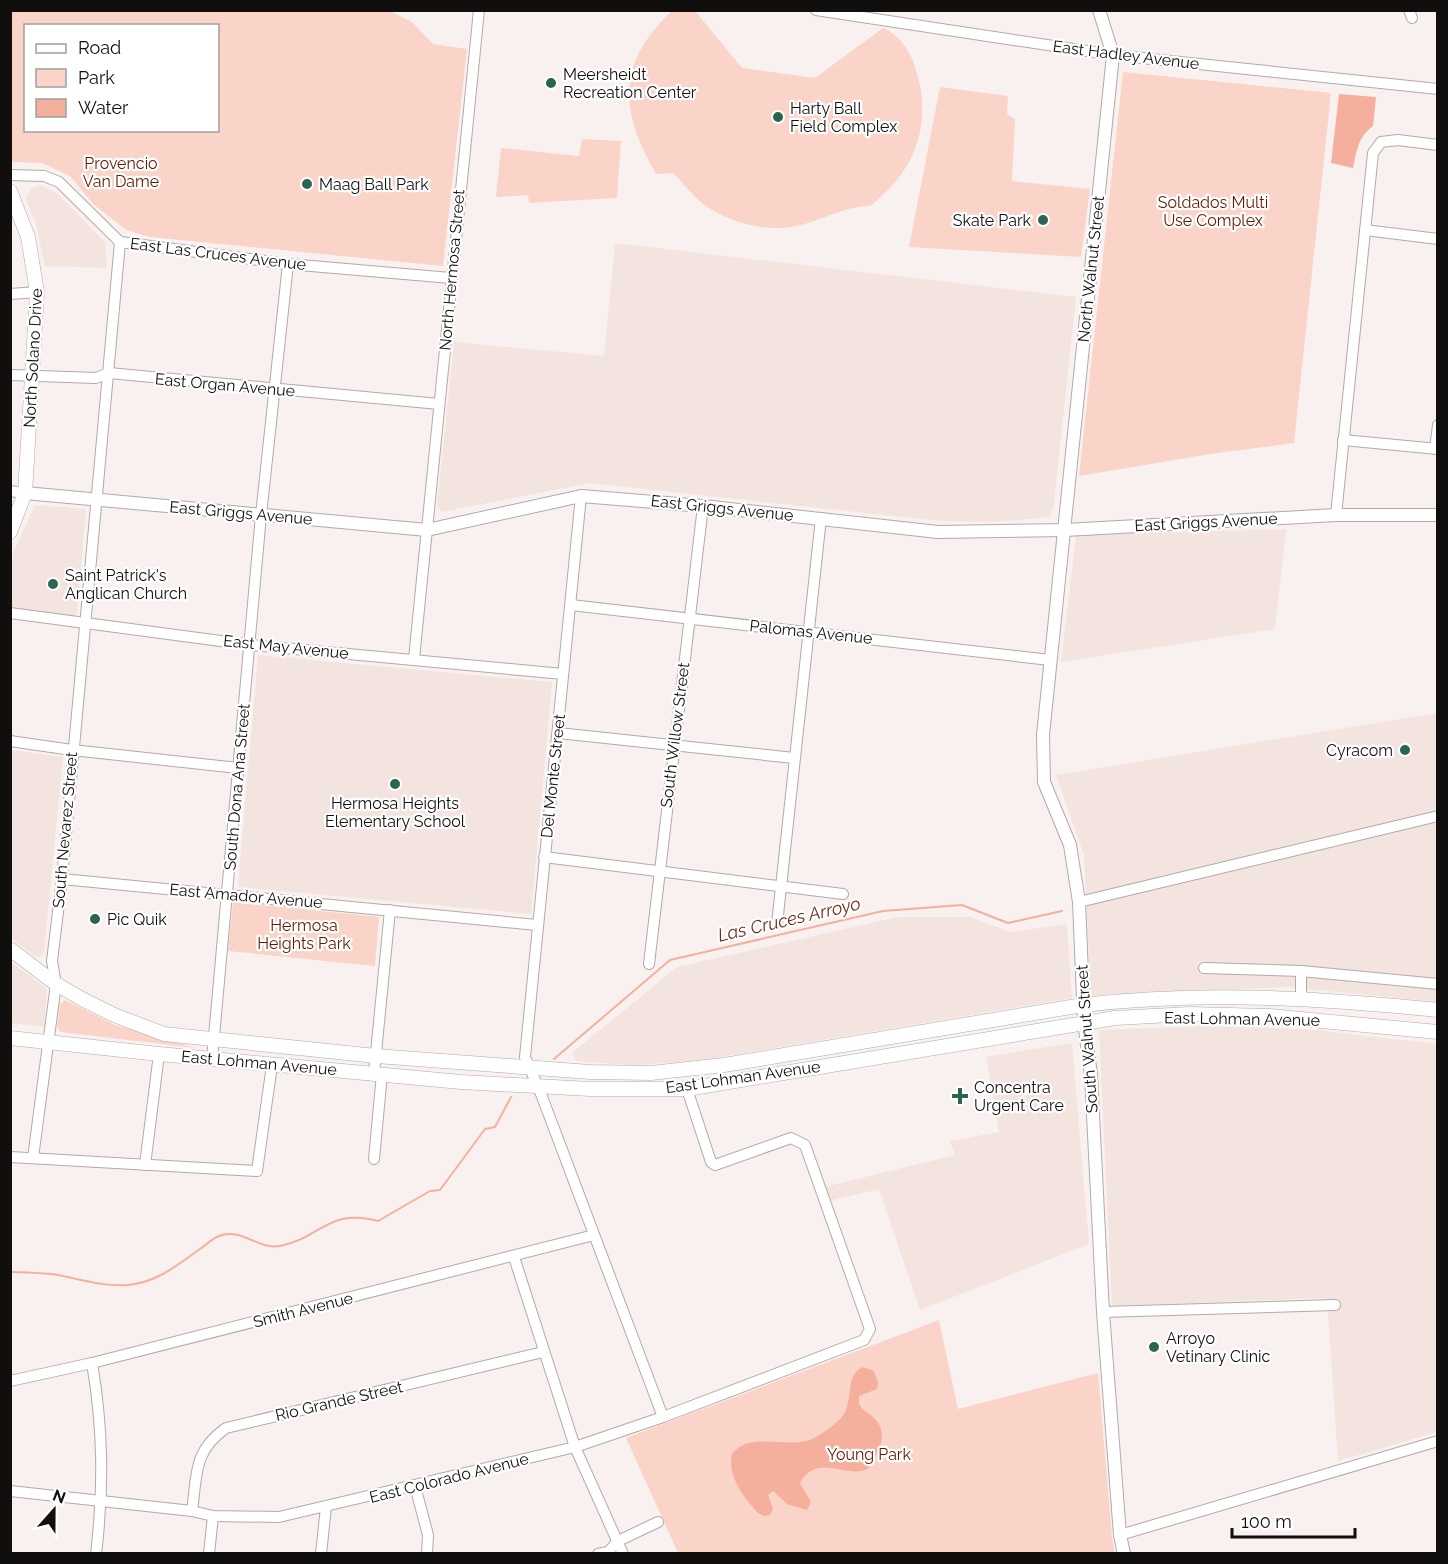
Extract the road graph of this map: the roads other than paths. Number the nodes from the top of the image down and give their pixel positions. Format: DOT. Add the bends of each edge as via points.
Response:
graph roads {
  1 [pos="479,10"];
  2 [pos="816,10"];
  3 [pos="1099,10"];
  4 [pos="1113,55"];
  5 [pos="1437,89"];
  6 [pos="1437,145"];
  7 [pos="10,175"];
  8 [pos="10,191"];
  9 [pos="1365,230"];
  10 [pos="1437,239"];
  11 [pos="120,242"];
  12 [pos="288,264"];
  13 [pos="451,278"];
  14 [pos="37,292"];
  15 [pos="10,294"];
  16 [pos="109,373"];
  17 [pos="10,375"];
  18 [pos="33,376"];
  19 [pos="273,390"];
  20 [pos="439,404"];
  21 [pos="1437,425"];
  22 [pos="1343,440"];
  23 [pos="1436,449"];
  24 [pos="10,491"];
  25 [pos="25,493"];
  26 [pos="581,496"];
  27 [pos="97,500"];
  28 [pos="702,506"];
  29 [pos="261,514"];
  30 [pos="1336,515"];
  31 [pos="1437,515"];
  32 [pos="821,519"];
  33 [pos="428,530"];
  34 [pos="1065,530"];
  35 [pos="10,532"];
  36 [pos="571,605"];
  37 [pos="10,614"];
  38 [pos="690,619"];
  39 [pos="86,624"];
  40 [pos="809,632"];
  41 [pos="251,645"];
  42 [pos="414,659"];
  43 [pos="1050,660"];
  44 [pos="563,674"];
  45 [pos="558,733"];
  46 [pos="10,741"];
  47 [pos="673,744"];
  48 [pos="72,750"];
  49 [pos="794,758"];
  50 [pos="238,768"];
  51 [pos="1437,816"];
  52 [pos="544,857"];
  53 [pos="660,872"];
  54 [pos="62,879"];
  55 [pos="781,885"];
  56 [pos="843,894"];
  57 [pos="227,895"];
  58 [pos="1079,902"];
  59 [pos="390,910"];
  60 [pos="777,924"];
  61 [pos="537,925"];
  62 [pos="10,949"];
  63 [pos="649,964"];
  64 [pos="1204,968"];
  65 [pos="1301,971"];
  66 [pos="56,984"];
  67 [pos="1437,984"];
  68 [pos="1188,997"];
  69 [pos="1301,998"];
  70 [pos="1083,1005"];
  71 [pos="1437,1010"];
  72 [pos="1190,1014"];
  73 [pos="1297,1018"];
  74 [pos="1084,1022"];
  75 [pos="1437,1032"];
  76 [pos="10,1038"];
  77 [pos="213,1040"];
  78 [pos="50,1043"];
  79 [pos="159,1054"];
  80 [pos="376,1056"];
  81 [pos="212,1059"];
  82 [pos="527,1063"];
  83 [pos="272,1065"];
  84 [pos="378,1073"];
  85 [pos="536,1085"];
  86 [pos="687,1089"];
  87 [pos="10,1157"];
  88 [pos="33,1158"];
  89 [pos="374,1159"];
  90 [pos="145,1165"];
  91 [pos="594,1235"];
  92 [pos="514,1257"];
  93 [pos="1335,1305"];
  94 [pos="1104,1312"];
  95 [pos="543,1352"];
  96 [pos="92,1363"];
  97 [pos="10,1381"];
  98 [pos="663,1417"];
  99 [pos="1437,1441"];
  100 [pos="575,1447"];
  101 [pos="415,1486"];
  102 [pos="10,1491"];
  103 [pos="102,1501"];
  104 [pos="326,1507"];
  105 [pos="192,1511"];
  106 [pos="213,1516"];
  107 [pos="658,1522"];
  108 [pos="1120,1535"];
  109 [pos="618,1541"];
  110 [pos="96,1554"];
  111 [pos="209,1554"];
  112 [pos="321,1554"];
  113 [pos="427,1554"];
  114 [pos="598,1554"];
  115 [pos="623,1554"];
  116 [pos="1124,1554"];
  1 -- 13 [label="street, North Hermosa Street"];
  2 -- 4 [label="street, East Hadley Avenue"];
  3 -- 4 [label="street, North Walnut Street"];
  4 -- 5 [label="street, East Hadley Avenue"];
  4 -- 34 [label="street, North Walnut Street"];
  6 -- 9 [label="street" via="1381,142 1373,153"];
  7 -- 11 [label="street, East Las Cruces Avenue" via="44,176 59,182"];
  8 -- 14 [label="main road, North Solano Drive" via="28,237"];
  9 -- 10 [label="street"];
  9 -- 22 [label="street"];
  11 -- 12 [label="street, East Las Cruces Avenue"];
  11 -- 16 [label="street, South Nevarez Street"];
  12 -- 13 [label="street, East Las Cruces Avenue"];
  12 -- 19 [label="street, South Dona Ana Street"];
  13 -- 20 [label="street, North Hermosa Street"];
  14 -- 15 [label="street"];
  14 -- 18 [label="main road, North Solano Drive"];
  16 -- 18 [label="street, East Organ Avenue" via="96,378"];
  16 -- 19 [label="street, East Organ Avenue"];
  16 -- 27 [label="street, South Nevarez Street"];
  17 -- 18 [label="street, East Organ Avenue"];
  18 -- 25 [label="main road, North Solano Drive"];
  19 -- 20 [label="street, East Organ Avenue"];
  19 -- 29 [label="street, South Dona Ana Street"];
  20 -- 33 [label="street, North Hermosa Street"];
  21 -- 23 [label="street"];
  22 -- 23 [label="street"];
  22 -- 30 [label="street"];
  24 -- 25 [label="street, East Griggs Avenue"];
  25 -- 27 [label="street, East Griggs Avenue"];
  25 -- 35 [label="main road, North Solano Drive"];
  26 -- 28 [label="street, East Griggs Avenue"];
  26 -- 33 [label="street, East Griggs Avenue"];
  26 -- 36 [label="street, Del Monte Street"];
  27 -- 29 [label="street, East Griggs Avenue"];
  27 -- 39 [label="street, South Nevarez Street"];
  28 -- 32 [label="street, East Griggs Avenue"];
  28 -- 38 [label="street, South Willow Street"];
  29 -- 33 [label="street, East Griggs Avenue"];
  29 -- 41 [label="street, South Dona Ana Street"];
  30 -- 31 [label="street, East Griggs Avenue"];
  30 -- 34 [label="street, East Griggs Avenue"];
  32 -- 34 [label="street, East Griggs Avenue" via="938,532"];
  32 -- 40 [label="street"];
  33 -- 42 [label="street, North Hermosa Street"];
  34 -- 43 [label="street, South Walnut Street"];
  36 -- 38 [label="street, Palomas Avenue"];
  36 -- 44 [label="street, Del Monte Street"];
  37 -- 39 [label="street, East May Avenue"];
  38 -- 40 [label="street, Palomas Avenue"];
  38 -- 47 [label="street, South Willow Street"];
  39 -- 41 [label="street, East May Avenue"];
  39 -- 48 [label="street, South Nevarez Street"];
  40 -- 43 [label="street, Palomas Avenue"];
  40 -- 49 [label="street"];
  41 -- 42 [label="street, East May Avenue"];
  41 -- 50 [label="street, South Dona Ana Street"];
  42 -- 44 [label="street, East May Avenue"];
  43 -- 58 [label="street, South Walnut Street" via="1043,735 1044,782 1070,845"];
  44 -- 45 [label="street, Del Monte Street"];
  45 -- 47 [label="street"];
  45 -- 52 [label="street, Del Monte Street"];
  46 -- 48 [label="street"];
  47 -- 49 [label="street"];
  47 -- 53 [label="street, South Willow Street"];
  48 -- 50 [label="street"];
  48 -- 54 [label="street, South Nevarez Street"];
  49 -- 55 [label="street"];
  50 -- 57 [label="street, South Dona Ana Street"];
  51 -- 58 [label="street"];
  52 -- 53 [label="street"];
  52 -- 61 [label="street, Del Monte Street"];
  53 -- 55 [label="street"];
  53 -- 63 [label="street, South Willow Street"];
  54 -- 57 [label="street, East Amador Avenue"];
  54 -- 66 [label="street, South Nevarez Street" via="52,961"];
  55 -- 56 [label="street"];
  55 -- 60 [label="street"];
  57 -- 59 [label="street, East Amador Avenue"];
  57 -- 77 [label="street, South Dona Ana Street"];
  58 -- 70 [label="street, South Walnut Street"];
  59 -- 61 [label="street, East Amador Avenue"];
  59 -- 80 [label="street"];
  61 -- 82 [label="street, Del Monte Street"];
  62 -- 66 [label="main road"];
  64 -- 65 [label="street"];
  65 -- 67 [label="street"];
  65 -- 69 [label="street"];
  66 -- 77 [label="main road" via="114,1015 164,1034"];
  66 -- 78 [label="street, South Nevarez Street"];
  68 -- 69 [label="main road, East Lohman Avenue"];
  68 -- 70 [label="main road, East Lohman Avenue"];
  68 -- 72 [label="main road"];
  69 -- 71 [label="main road, East Lohman Avenue"];
  69 -- 73 [label="main road"];
  70 -- 74 [label="street, South Walnut Street"];
  70 -- 82 [label="main road, East Lohman Avenue" via="724,1065 651,1073"];
  72 -- 73 [label="main road, East Lohman Avenue"];
  72 -- 74 [label="main road, East Lohman Avenue"];
  73 -- 75 [label="main road, East Lohman Avenue"];
  74 -- 86 [label="main road, East Lohman Avenue"];
  74 -- 94 [label="street, South Walnut Street"];
  76 -- 78 [label="main road, East Lohman Avenue"];
  77 -- 80 [label="main road, East Lohman Avenue"];
  77 -- 81 [label="street, South Dona Ana Street"];
  78 -- 79 [label="main road, East Lohman Avenue"];
  78 -- 88 [label="street, South Nevarez Street"];
  79 -- 81 [label="main road, East Lohman Avenue"];
  79 -- 90 [label="street"];
  80 -- 82 [label="main road, East Lohman Avenue"];
  80 -- 84 [label="street"];
  81 -- 83 [label="main road, East Lohman Avenue"];
  82 -- 85 [label="street"];
  83 -- 84 [label="main road, East Lohman Avenue"];
  83 -- 90 [label="street" via="257,1171"];
  84 -- 85 [label="main road, East Lohman Avenue"];
  84 -- 89 [label="street"];
  85 -- 86 [label="main road, East Lohman Avenue"];
  85 -- 91 [label="street"];
  86 -- 98 [label="street, East Colorado Avenue" via="715,1165 791,1138 805,1145 870,1329 864,1340"];
  87 -- 88 [label="street"];
  88 -- 90 [label="street"];
  91 -- 92 [label="street, Smith Avenue"];
  91 -- 98 [label="street"];
  92 -- 95 [label="street"];
  92 -- 96 [label="street, Smith Avenue"];
  93 -- 94 [label="street"];
  94 -- 108 [label="street, South Walnut Street"];
  95 -- 100 [label="street"];
  95 -- 105 [label="street, Rio Grande Street" via="226,1428 210,1439 199,1459"];
  96 -- 97 [label="street, Smith Avenue"];
  96 -- 103 [label="street" via="101,1415"];
  98 -- 100 [label="street, East Colorado Avenue"];
  99 -- 108 [label="street"];
  100 -- 101 [label="street, East Colorado Avenue"];
  100 -- 109 [label="street"];
  101 -- 104 [label="street, East Colorado Avenue"];
  101 -- 113 [label="street" via="428,1535"];
  102 -- 103 [label="street, East Colorado Avenue"];
  103 -- 105 [label="street, East Colorado Avenue"];
  103 -- 110 [label="street"];
  104 -- 106 [label="street, East Colorado Avenue" via="279,1517"];
  104 -- 112 [label="street"];
  105 -- 106 [label="street, East Colorado Avenue"];
  106 -- 111 [label="street"];
  107 -- 109 [label="street"];
  108 -- 116 [label="street, South Walnut Street"];
  109 -- 114 [label="street" via="608,1552"];
  109 -- 115 [label="street"];
}
